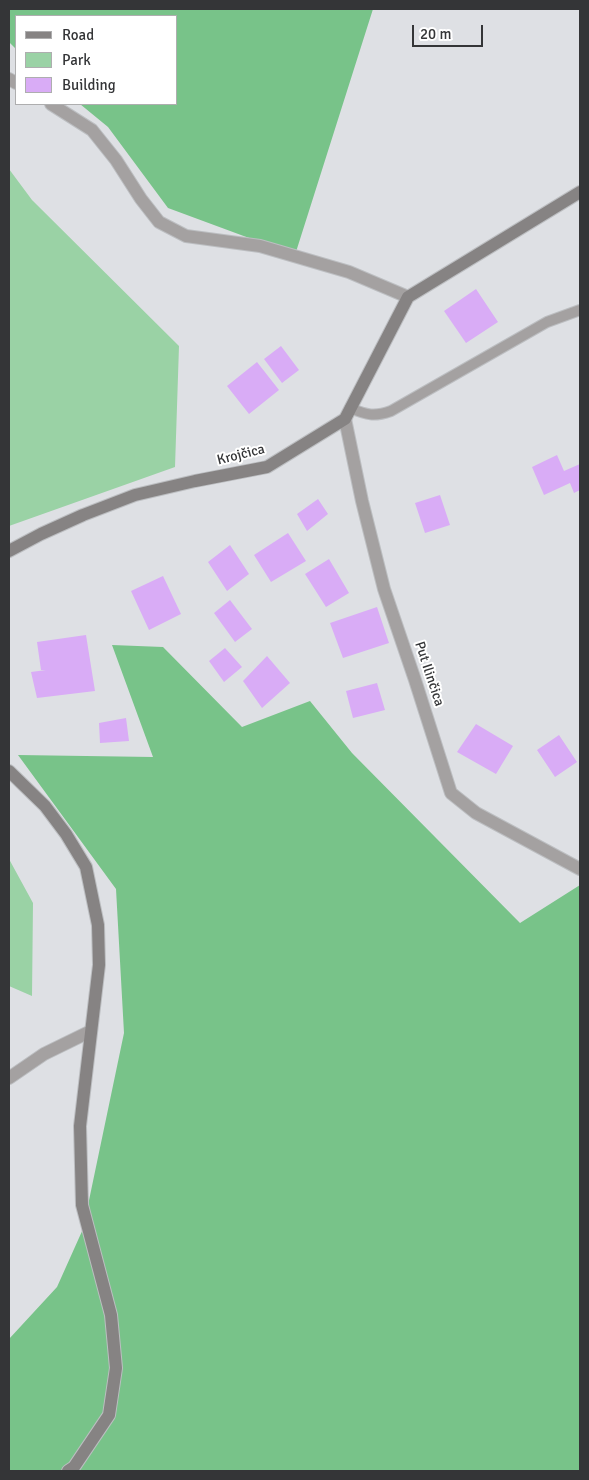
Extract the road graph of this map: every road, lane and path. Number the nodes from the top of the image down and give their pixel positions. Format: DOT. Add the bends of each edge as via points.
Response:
graph roads {
  1 [pos="53,105"];
  2 [pos="580,192"];
  3 [pos="408,297"];
  4 [pos="580,310"];
  5 [pos="348,414"];
  6 [pos="9,551"];
  7 [pos="9,771"];
  8 [pos="580,868"];
  9 [pos="91,1030"];
  10 [pos="9,1078"];
  11 [pos="68,1471"];
  1 -- 3 [label="street" via="92,130 159,222 186,236 260,246 349,272"];
  2 -- 3 [label="main road"];
  3 -- 5 [label="main road"];
  4 -- 5 [label="lane" via="547,322 392,411 380,415"];
  5 -- 6 [label="main road, Krojčica" via="268,467 135,496 83,515"];
  5 -- 8 [label="street, Put Ilinčica" via="362,501 384,588 451,793 476,814"];
  7 -- 9 [label="main road" via="45,806 86,867 98,925 99,965"];
  9 -- 10 [label="street" via="44,1054"];
  9 -- 11 [label="main road" via="80,1126 82,1205 111,1315 116,1368 109,1415"];
}
